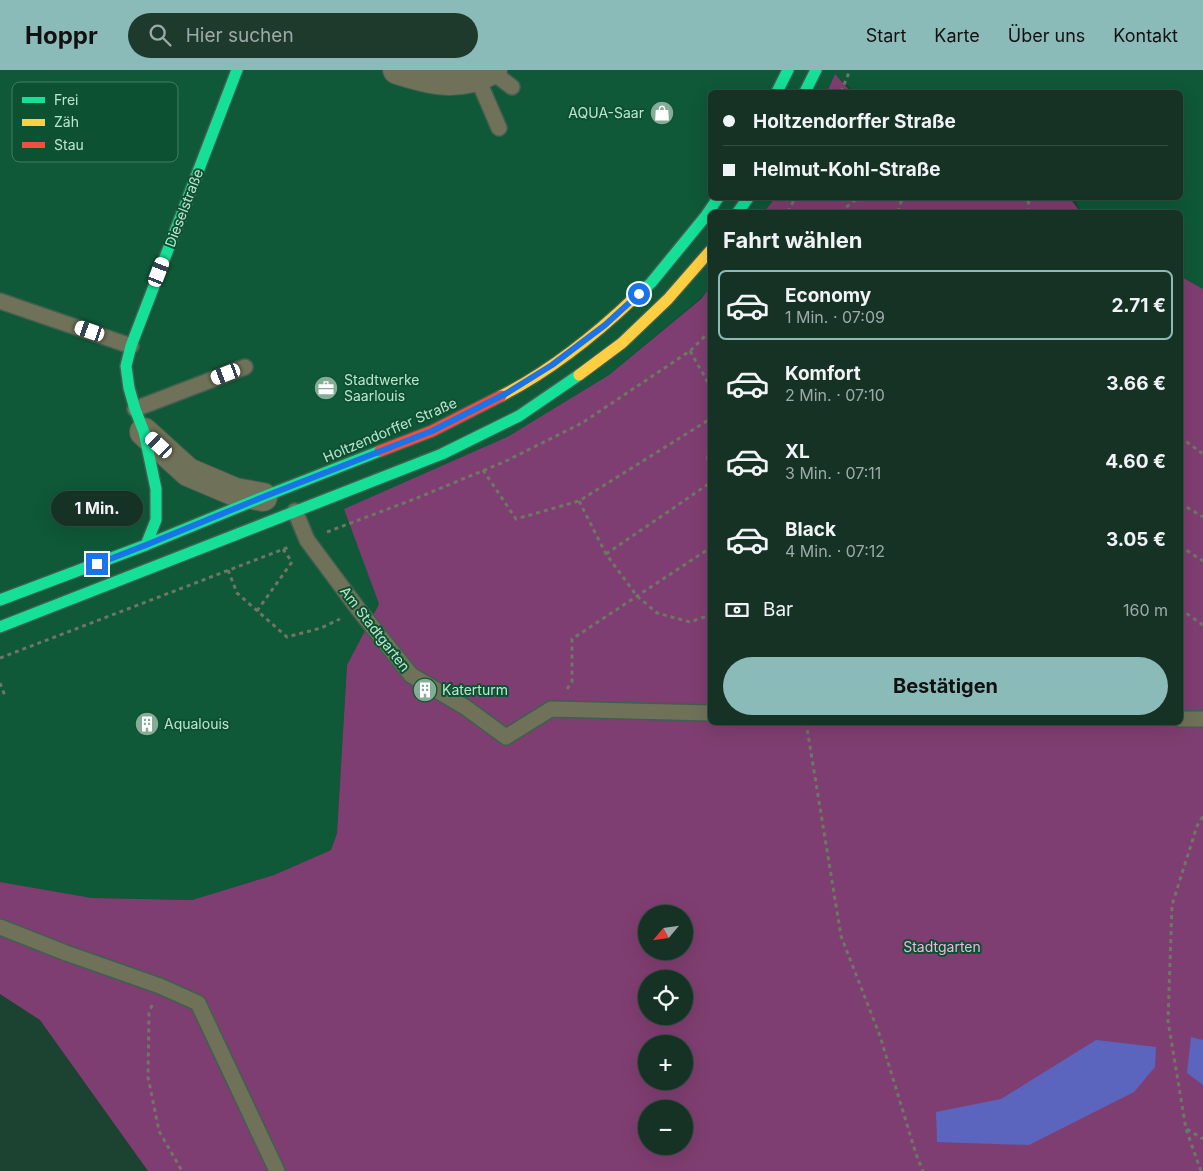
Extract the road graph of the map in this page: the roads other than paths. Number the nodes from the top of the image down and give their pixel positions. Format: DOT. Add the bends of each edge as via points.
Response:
graph roads {
  1 [pos="237,70"];
  2 [pos="397,70"];
  3 [pos="788,70"];
  4 [pos="816,70"];
  5 [pos="493,76"];
  6 [pos="778,90"];
  7 [pos="806,90"];
  8 [pos="499,128"];
  9 [pos="708,213"];
  10 [pos="708,253"];
  11 [pos="0,300"];
  12 [pos="131,346"];
  13 [pos="244,367"];
  14 [pos="140,421"];
  15 [pos="263,497"];
  16 [pos="295,511"];
  17 [pos="146,545"];
  18 [pos="0,600"];
  19 [pos="0,627"];
  20 [pos="708,712"];
  21 [pos="1183,719"];
  22 [pos="1203,720"];
  23 [pos="0,927"];
  24 [pos="277,1171"];
  1 -- 12 [label="street, Dieselstraße"];
  2 -- 5 [label="street" via="448,82"];
  3 -- 6 [label="street"];
  4 -- 7 [label="street"];
  5 -- 8 [label="lane"];
  9 -- 15 [label="street, Holtzendorffer Straße" via="650,283 605,325 552,365 507,393 432,431"];
  10 -- 16 [label="street" via="668,299 622,343 519,416 442,454"];
  11 -- 12 [label="lane"];
  12 -- 14 [label="street, Dieselstraße" via="126,366 129,388"];
  13 -- 14 [label="lane"];
  14 -- 15 [label="street" via="188,472 234,492"];
  14 -- 17 [label="street, Dieselstraße" via="156,489 156,520"];
  15 -- 17 [label="street, Holtzendorffer Straße"];
  16 -- 19 [label="street"];
  16 -- 20 [label="lane, Am Stadtgarten" via="308,540 411,675 465,707 506,737 551,709"];
  17 -- 18 [label="street, Holtzendorffer Straße"];
  21 -- 22 [label="lane"];
  23 -- 24 [label="lane" via="198,1003"];
}
